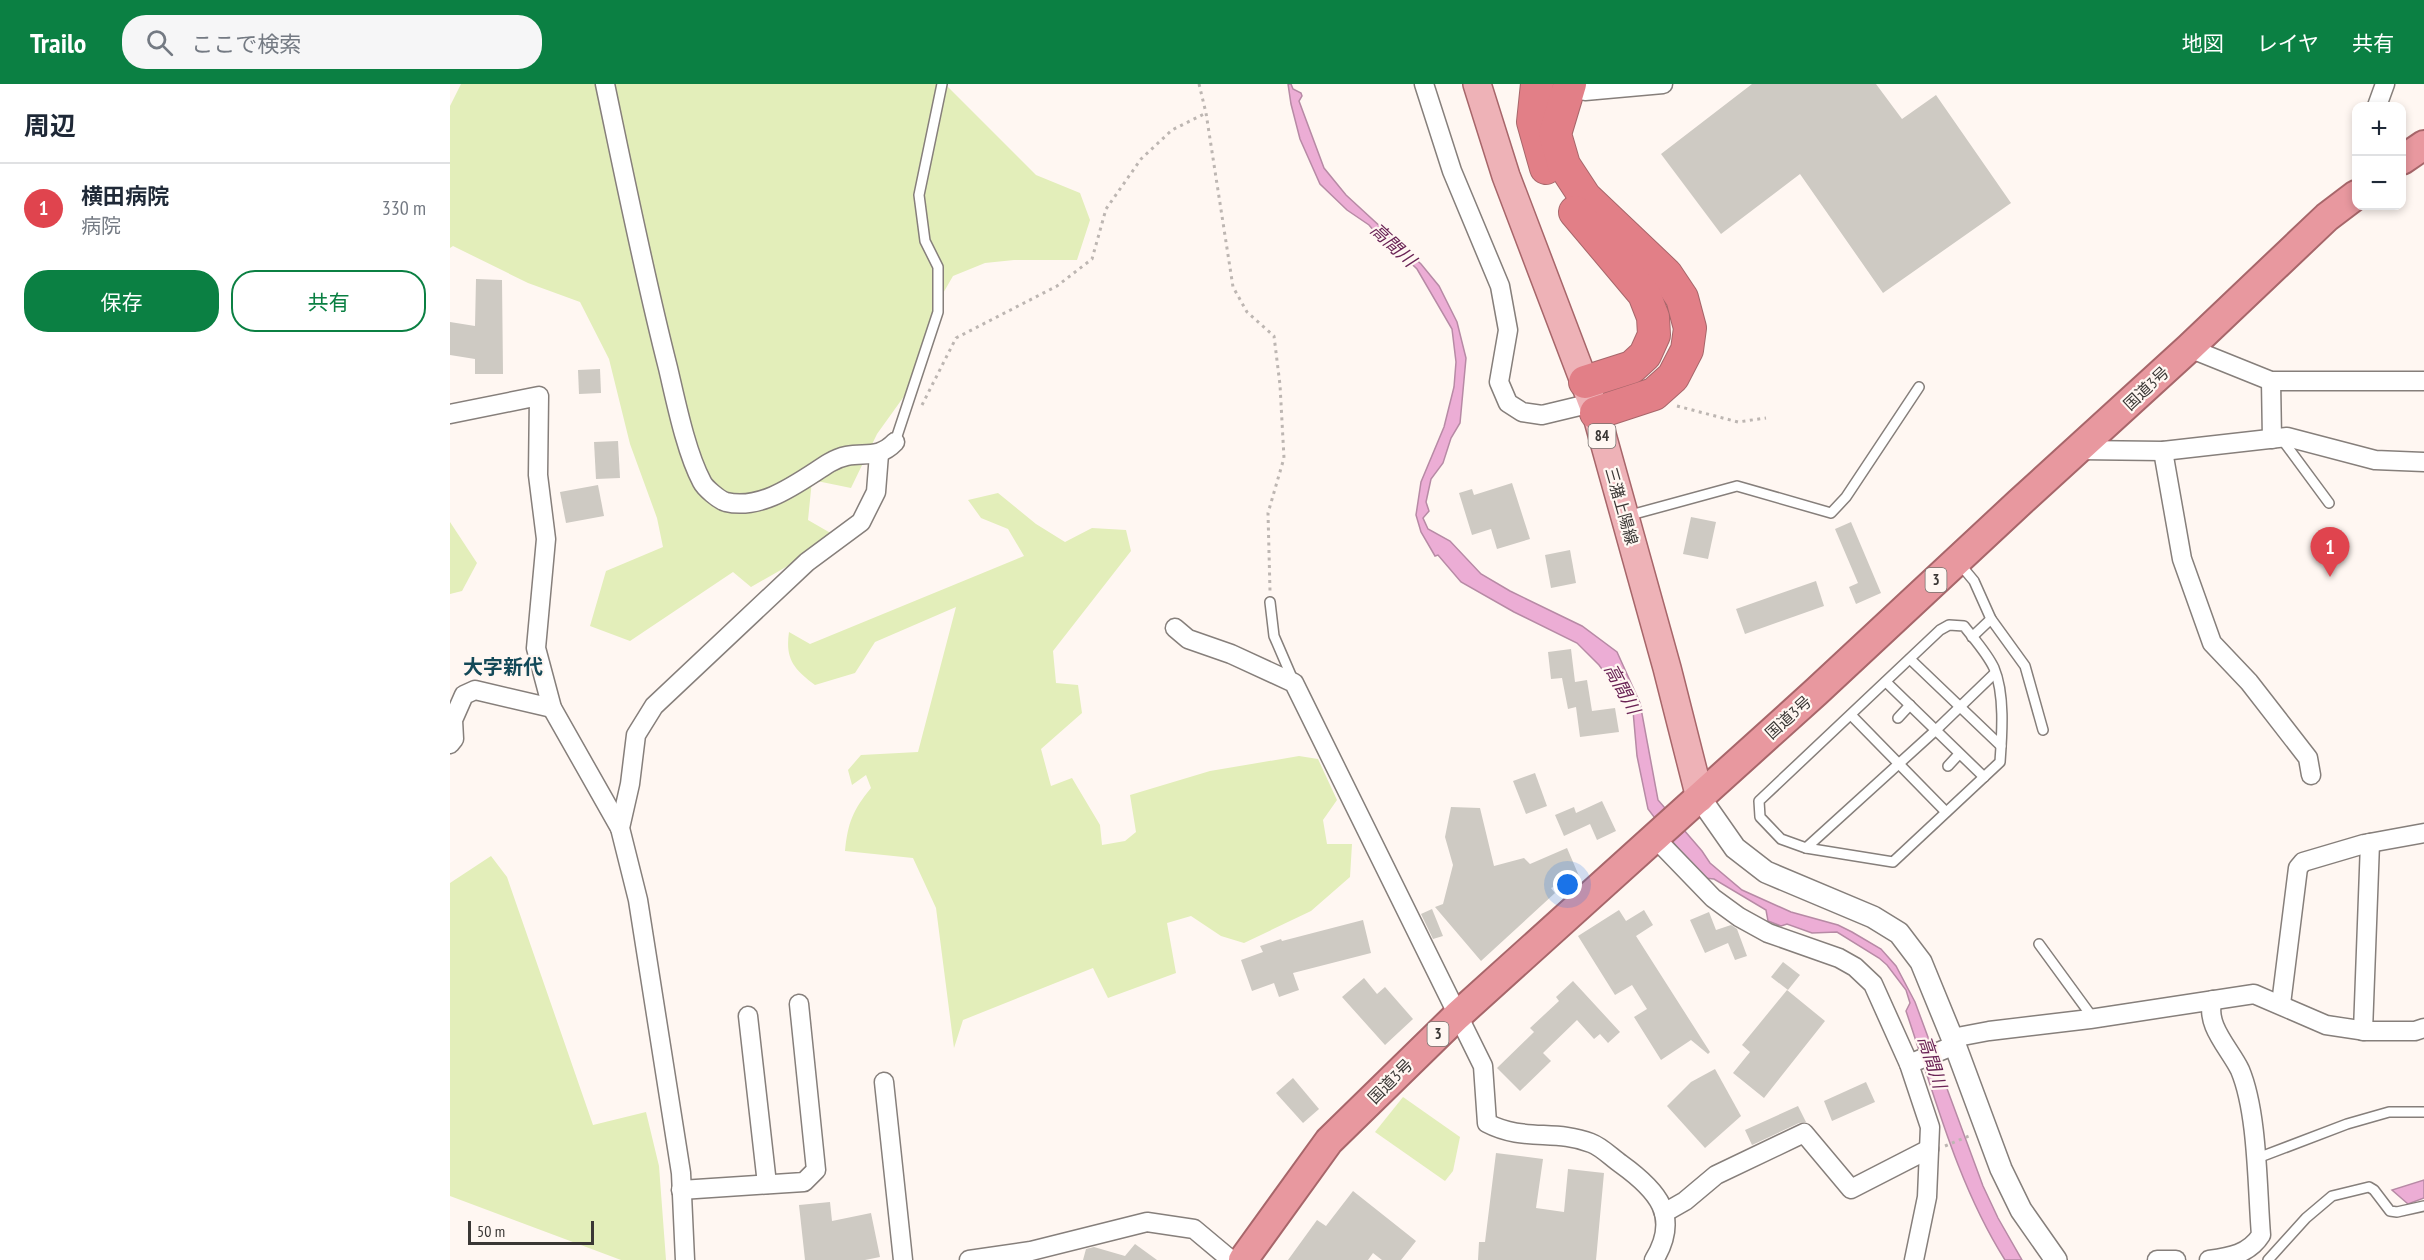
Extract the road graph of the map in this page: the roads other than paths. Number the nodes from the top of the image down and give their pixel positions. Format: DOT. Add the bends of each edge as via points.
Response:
graph roads {
  1 [pos="605,84"];
  2 [pos="942,84"];
  3 [pos="1424,84"];
  4 [pos="1477,84"];
  5 [pos="1537,84"];
  6 [pos="1662,84"];
  7 [pos="2385,84"];
  8 [pos="1577,88"];
  9 [pos="2378,102"];
  10 [pos="2424,144"];
  11 [pos="2406,157"];
  12 [pos="2352,194"];
  13 [pos="2189,348"];
  14 [pos="2271,381"];
  15 [pos="2424,381"];
  16 [pos="1919,387"];
  17 [pos="1591,399"];
  18 [pos="450,414"];
  19 [pos="2277,438"];
  20 [pos="895,442"];
  21 [pos="2079,450"];
  22 [pos="2163,451"];
  23 [pos="879,454"];
  24 [pos="2424,462"];
  25 [pos="2329,503"];
  26 [pos="1625,516"];
  27 [pos="1957,560"];
  28 [pos="1270,602"];
  29 [pos="1991,619"];
  30 [pos="1175,628"];
  31 [pos="1972,637"];
  32 [pos="1910,659"];
  33 [pos="1995,673"];
  34 [pos="1886,682"];
  35 [pos="1294,683"];
  36 [pos="1910,705"];
  37 [pos="1960,707"];
  38 [pos="552,708"];
  39 [pos="1851,715"];
  40 [pos="1898,718"];
  41 [pos="1936,730"];
  42 [pos="2043,730"];
  43 [pos="450,744"];
  44 [pos="2001,746"];
  45 [pos="1959,754"];
  46 [pos="1898,763"];
  47 [pos="1948,766"];
  48 [pos="2311,775"];
  49 [pos="1984,777"];
  50 [pos="1692,805"];
  51 [pos="1946,812"];
  52 [pos="620,828"];
  53 [pos="2424,833"];
  54 [pos="1658,836"];
  55 [pos="2370,843"];
  56 [pos="1806,848"];
  57 [pos="2040,944"];
  58 [pos="2213,1000"];
  59 [pos="799,1004"];
  60 [pos="2281,1004"];
  61 [pos="748,1016"];
  62 [pos="1457,1016"];
  63 [pos="2093,1018"];
  64 [pos="2424,1028"];
  65 [pos="2363,1031"];
  66 [pos="1950,1044"];
  67 [pos="1912,1063"];
  68 [pos="884,1082"];
  69 [pos="2424,1113"];
  70 [pos="1936,1148"];
  71 [pos="2255,1159"];
  72 [pos="767,1184"];
  73 [pos="681,1190"];
  74 [pos="2424,1206"];
  75 [pos="1664,1213"];
  76 [pos="685,1260"];
  77 [pos="903,1260"];
  78 [pos="969,1260"];
  79 [pos="1231,1260"];
  80 [pos="1243,1260"];
  81 [pos="1654,1260"];
  82 [pos="1914,1260"];
  83 [pos="2056,1260"];
  84 [pos="2157,1260"];
  85 [pos="2175,1260"];
  86 [pos="2209,1260"];
  87 [pos="2268,1260"];
  1 -- 23 [label="street" via="647,285 685,436 702,483 724,502 749,502 780,494 838,457"];
  2 -- 20 [label="lane" via="919,195 925,241 938,267 939,312"];
  3 -- 17 [label="street" via="1452,171 1500,286 1508,330 1499,382 1508,403 1522,412 1542,415"];
  4 -- 17 [label="main road, 三潴上陽線 / 84" via="1506,176"];
  5 -- 17 [label="highway" via="1533,122 1545,166 1559,192 1644,294 1653,317 1654,335 1645,355"];
  6 -- 8 [label="street"];
  7 -- 9 [label="street"];
  8 -- 17 [label="highway" via="1555,134 1564,165 1585,197 1666,274 1682,298 1690,328 1688,350 1673,377 1654,394"];
  10 -- 11 [label="highway"];
  12 -- 13 [label="highway, 国道3号 / 3"];
  13 -- 14 [label="street"];
  13 -- 21 [label="highway, 国道3号 / 3"];
  14 -- 15 [label="street"];
  14 -- 19 [label="street"];
  16 -- 26 [label="lane" via="1846,497 1831,513 1737,486"];
  17 -- 26 [label="main road, 三潴上陽線 / 84"];
  18 -- 38 [label="street" via="539,396 538,475 546,539 536,648"];
  19 -- 22 [label="street"];
  19 -- 24 [label="street" via="2287,437 2375,459"];
  19 -- 25 [label="lane"];
  20 -- 23 [label="street"];
  21 -- 22 [label="street"];
  21 -- 27 [label="highway, 国道3号 / 3"];
  22 -- 48 [label="street" via="2182,559 2212,643 2249,682 2308,758"];
  23 -- 52 [label="street" via="876,492 861,522 807,562 654,706 636,735"];
  26 -- 50 [label="main road, 三潴上陽線 / 84" via="1667,668"];
  27 -- 29 [label="lane" via="1974,581"];
  27 -- 50 [label="highway, 国道3号 / 3"];
  28 -- 35 [label="lane" via="1274,636"];
  29 -- 31 [label="lane"];
  29 -- 42 [label="lane" via="2025,666"];
  30 -- 35 [label="street" via="1188,639"];
  31 -- 32 [label="lane" via="1964,626 1949,625"];
  31 -- 33 [label="lane"];
  32 -- 34 [label="lane"];
  32 -- 37 [label="lane"];
  33 -- 37 [label="lane"];
  33 -- 44 [label="lane"];
  34 -- 36 [label="lane"];
  34 -- 39 [label="lane"];
  35 -- 62 [label="street"];
  36 -- 40 [label="lane"];
  36 -- 41 [label="lane"];
  37 -- 41 [label="lane"];
  37 -- 44 [label="lane"];
  38 -- 43 [label="street" via="475,690 464,695 453,720 454,739"];
  38 -- 52 [label="street"];
  39 -- 46 [label="lane"];
  39 -- 56 [label="lane" via="1760,801 1760,817 1781,839"];
  41 -- 45 [label="lane"];
  41 -- 46 [label="lane"];
  44 -- 49 [label="lane" via="2000,762"];
  45 -- 47 [label="lane"];
  45 -- 49 [label="lane"];
  46 -- 51 [label="lane"];
  46 -- 56 [label="lane"];
  49 -- 51 [label="lane"];
  50 -- 54 [label="highway, 国道3号 / 3"];
  50 -- 66 [label="street" via="1735,848 1766,872 1873,917 1899,933 1921,962"];
  51 -- 56 [label="lane" via="1893,862"];
  52 -- 73 [label="street" via="638,900"];
  53 -- 55 [label="street"];
  54 -- 62 [label="highway, 国道3号 / 3"];
  54 -- 67 [label="street" via="1713,898 1739,917 1768,933 1855,967 1873,984"];
  55 -- 60 [label="street" via="2303,862 2298,868"];
  55 -- 65 [label="street"];
  57 -- 63 [label="lane"];
  58 -- 60 [label="street" via="2254,994"];
  58 -- 63 [label="street"];
  58 -- 71 [label="street" via="2212,1021 2240,1070 2249,1097"];
  59 -- 72 [label="street" via="816,1170 804,1182"];
  60 -- 65 [label="street" via="2326,1025"];
  61 -- 72 [label="street"];
  62 -- 75 [label="street" via="1484,1066 1487,1123 1521,1135 1561,1136 1592,1144 1646,1182"];
  62 -- 80 [label="highway, 国道3号 / 3" via="1329,1142"];
  63 -- 66 [label="street" via="1989,1031"];
  64 -- 65 [label="street"];
  66 -- 67 [label="street"];
  66 -- 83 [label="street" via="2021,1210"];
  67 -- 70 [label="street"];
  68 -- 77 [label="street"];
  69 -- 71 [label="lane" via="2389,1112"];
  70 -- 75 [label="street" via="1851,1189 1804,1133 1716,1175"];
  70 -- 82 [label="street"];
  71 -- 86 [label="street" via="2260,1235 2254,1246 2234,1256"];
  72 -- 73 [label="street"];
  73 -- 76 [label="street"];
  74 -- 87 [label="lane" via="2390,1211 2369,1187 2332,1196"];
  75 -- 81 [label="street" via="1663,1245"];
  78 -- 79 [label="street" via="1031,1251 1147,1222 1194,1229"];
  84 -- 85 [label="street"];
}
